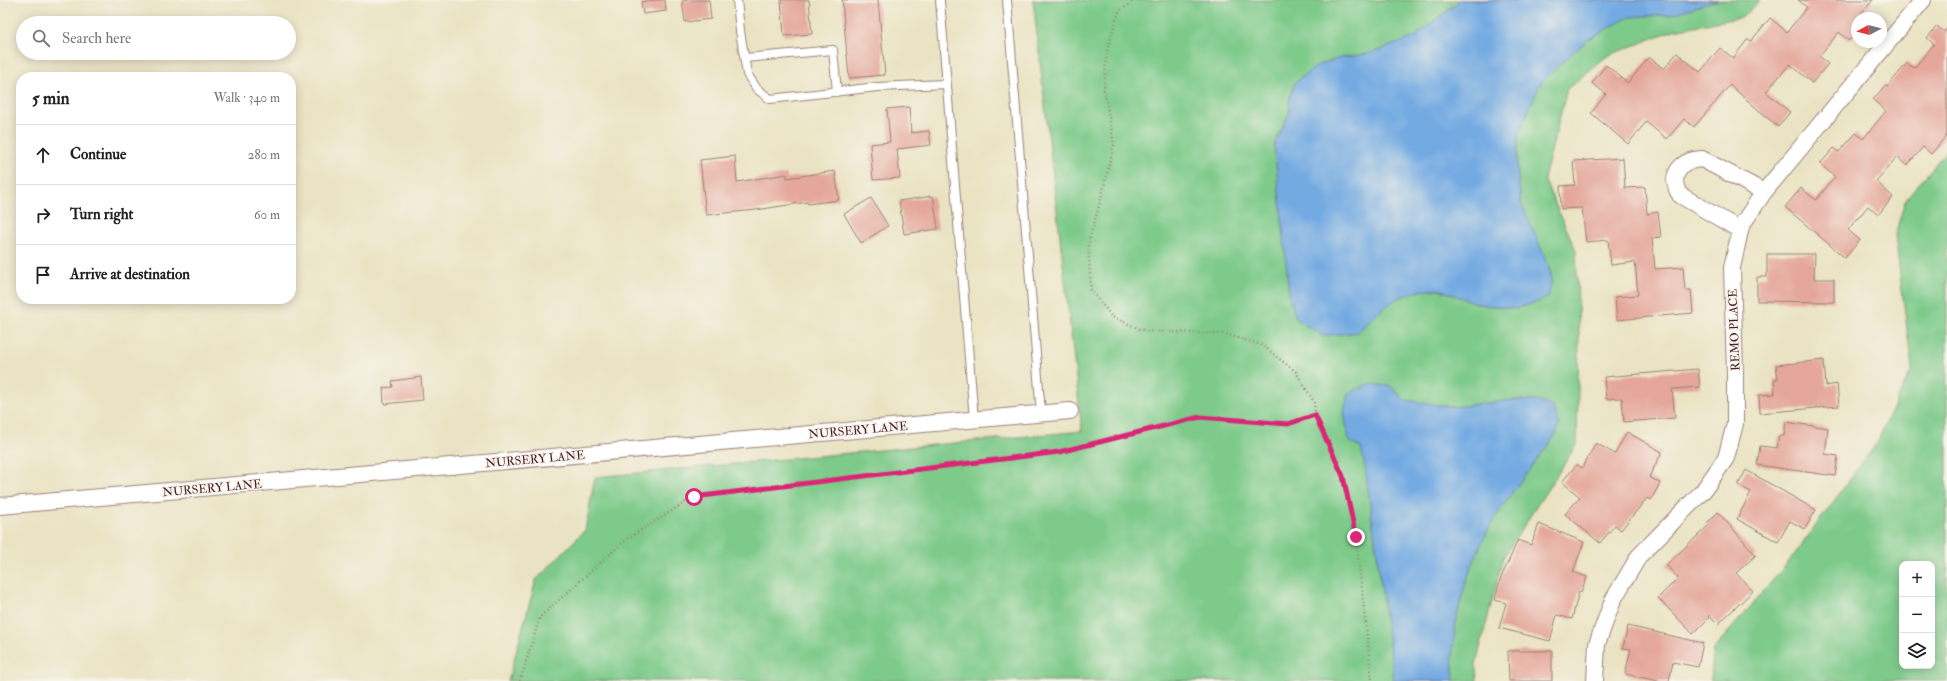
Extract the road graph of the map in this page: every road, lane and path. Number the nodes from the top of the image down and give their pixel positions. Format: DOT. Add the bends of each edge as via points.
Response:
graph roads {
  1 [pos="737,0"];
  2 [pos="940,0"];
  3 [pos="1007,0"];
  4 [pos="1135,0"];
  5 [pos="1923,0"];
  6 [pos="745,58"];
  7 [pos="945,84"];
  8 [pos="837,92"];
  9 [pos="1764,192"];
  10 [pos="1740,230"];
  11 [pos="1070,411"];
  12 [pos="1041,414"];
  13 [pos="1315,415"];
  14 [pos="974,420"];
  15 [pos="0,506"];
  16 [pos="520,681"];
  17 [pos="1372,681"];
  18 [pos="1595,681"];
  1 -- 6 [label="lane"];
  2 -- 7 [label="lane"];
  3 -- 12 [label="lane"];
  4 -- 13 [label="path" via="1119,11 1107,50 1104,90 1114,144 1088,244 1091,290 1112,316 1145,331 1225,334 1262,345 1296,372 1314,402"];
  5 -- 9 [label="street, REMO PLACE"];
  6 -- 8 [label="lane" via="747,74 757,89 770,99"];
  6 -- 8 [label="lane" via="833,50"];
  7 -- 8 [label="lane" via="877,87"];
  7 -- 14 [label="lane"];
  9 -- 10 [label="street, REMO PLACE"];
  9 -- 10 [label="street" via="1702,159 1692,159 1681,166 1676,174 1674,187 1680,195"];
  10 -- 18 [label="street, REMO PLACE" via="1732,268 1734,424 1726,458 1703,491 1639,556 1613,600 1597,644"];
  11 -- 12 [label="street, NURSERY LANE"];
  12 -- 14 [label="street, NURSERY LANE"];
  13 -- 16 [label="path" via="1288,424 1200,417 1059,452 694,497 627,539 540,617"];
  13 -- 17 [label="path" via="1343,476 1356,537"];
  14 -- 15 [label="street, NURSERY LANE"];
}
